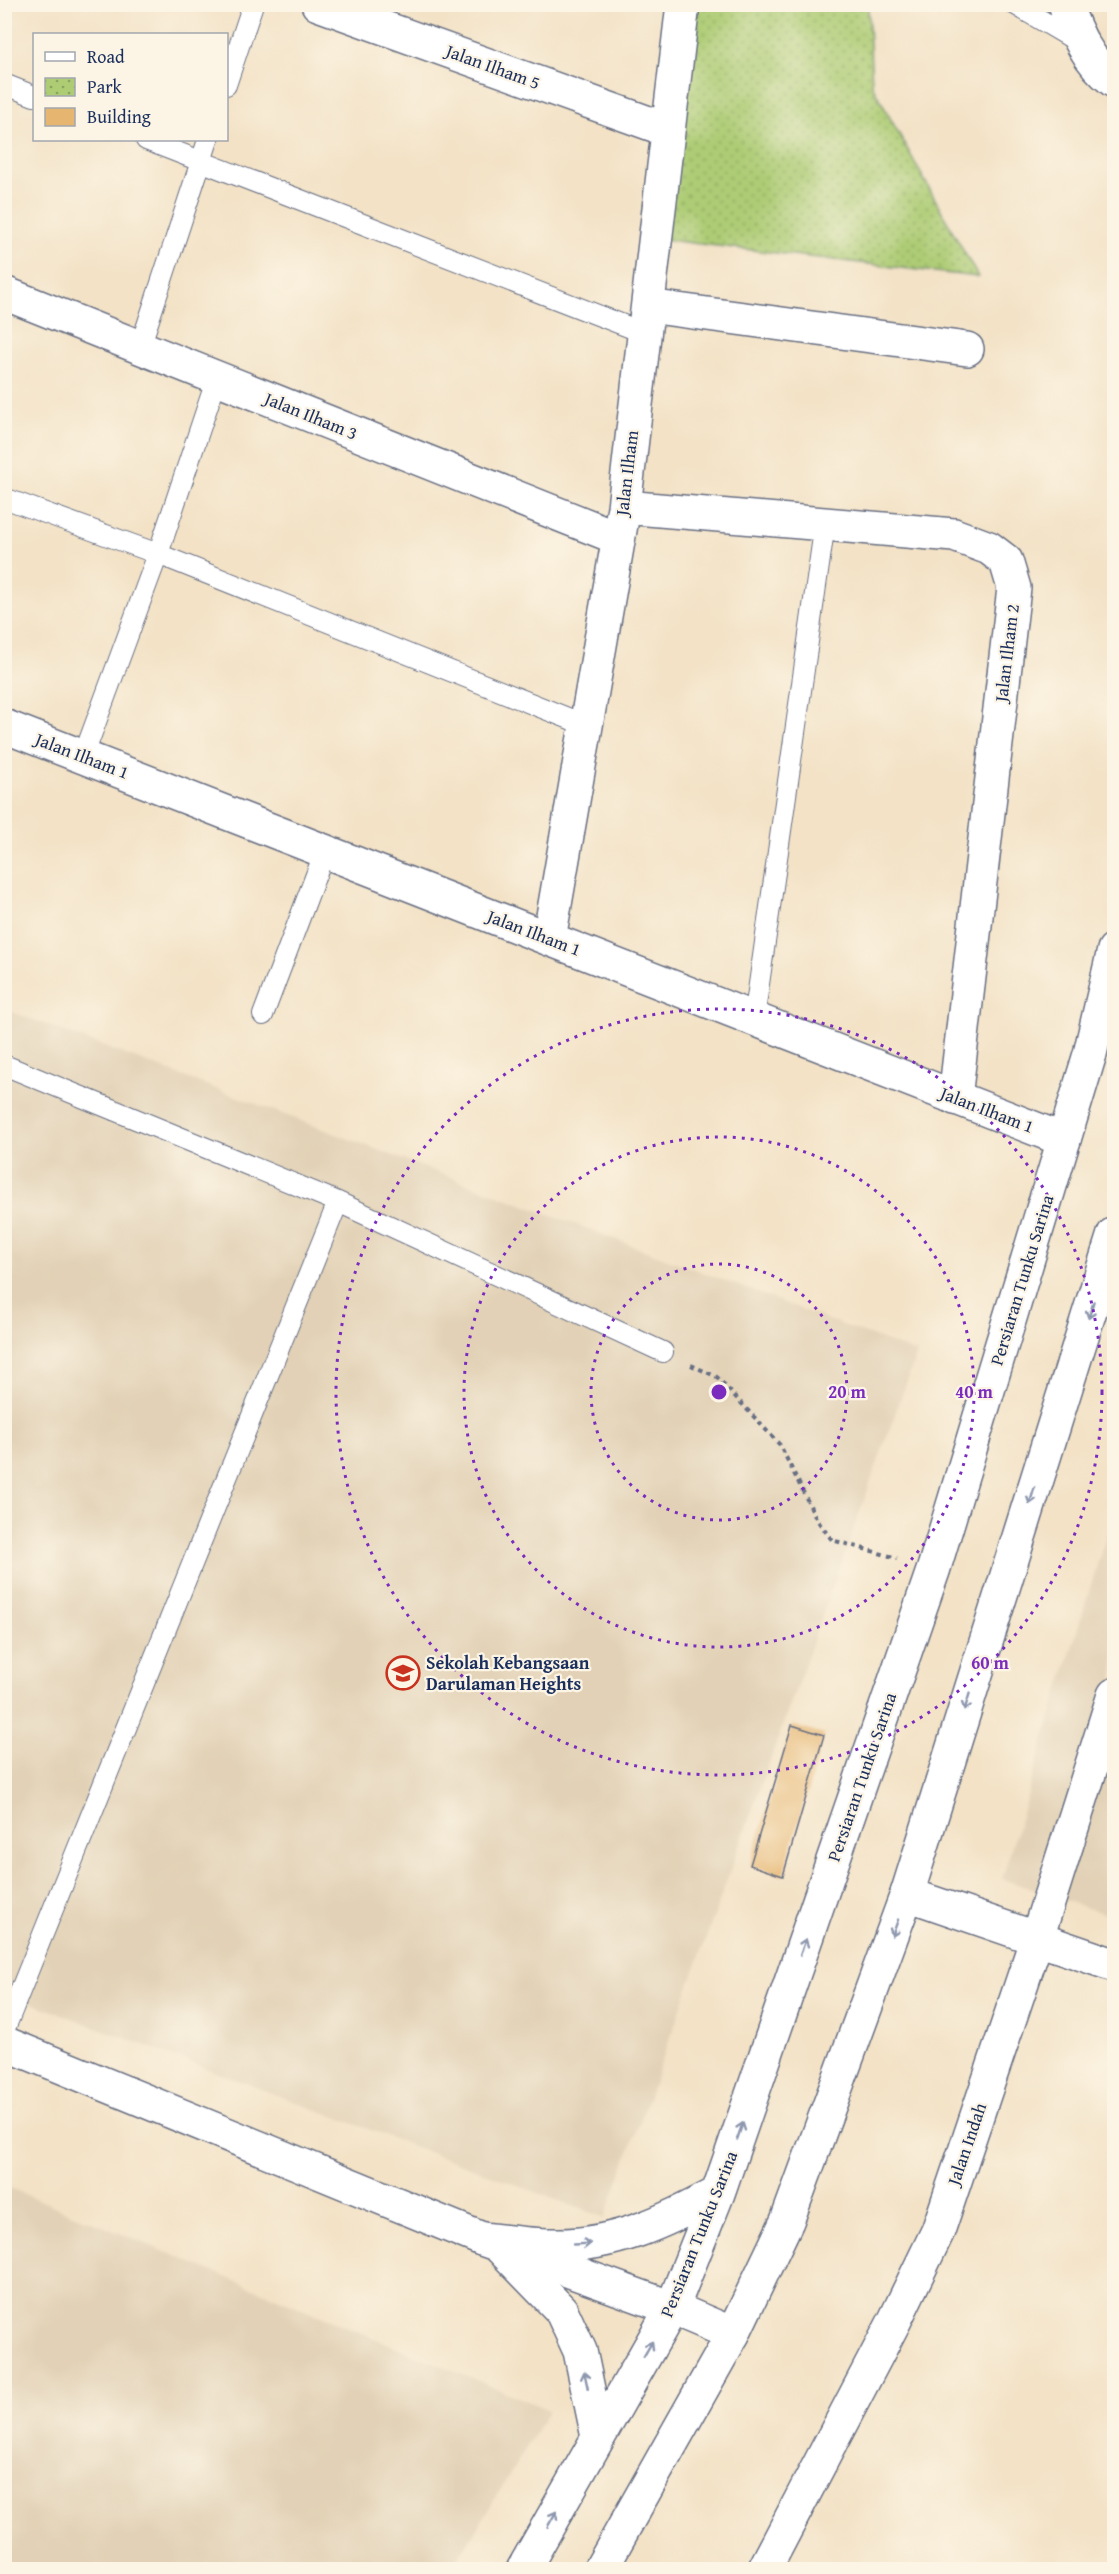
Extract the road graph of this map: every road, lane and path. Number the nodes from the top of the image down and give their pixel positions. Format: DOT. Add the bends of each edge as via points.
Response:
graph roads {
  1 [pos="253,4"];
  2 [pos="318,4"];
  3 [pos="683,4"];
  4 [pos="1014,4"];
  5 [pos="1065,4"];
  6 [pos="1080,43"];
  7 [pos="228,79"];
  8 [pos="1114,81"];
  9 [pos="4,84"];
  10 [pos="33,96"];
  11 [pos="668,130"];
  12 [pos="149,141"];
  13 [pos="208,141"];
  14 [pos="201,161"];
  15 [pos="4,293"];
  16 [pos="646,320"];
  17 [pos="140,347"];
  18 [pos="967,349"];
  19 [pos="218,378"];
  20 [pos="4,498"];
  21 [pos="621,523"];
  22 [pos="825,523"];
  23 [pos="158,554"];
  24 [pos="585,725"];
  25 [pos="4,726"];
  26 [pos="83,757"];
  27 [pos="325,851"];
  28 [pos="549,939"];
  29 [pos="1114,950"];
  30 [pos="263,1016"];
  31 [pos="754,1019"];
  32 [pos="4,1065"];
  33 [pos="955,1098"];
  34 [pos="1064,1140"];
  35 [pos="338,1202"];
  36 [pos="1114,1234"];
  37 [pos="663,1352"];
  38 [pos="934,1568"];
  39 [pos="1113,1708"];
  40 [pos="907,1894"];
  41 [pos="1037,1938"];
  42 [pos="1114,1965"];
  43 [pos="4,2031"];
  44 [pos="4,2043"];
  45 [pos="718,2193"];
  46 [pos="490,2242"];
  47 [pos="672,2308"];
  48 [pos="733,2334"];
  49 [pos="598,2437"];
  50 [pos="523,2570"];
  51 [pos="600,2570"];
  52 [pos="764,2570"];
  1 -- 7 [label="lane"];
  2 -- 11 [label="street, Jalan Ilham 5"];
  3 -- 11 [label="street, Jalan Ilham"];
  4 -- 6 [label="lane"];
  5 -- 6 [label="street"];
  6 -- 8 [label="street"];
  9 -- 10 [label="lane"];
  11 -- 16 [label="street, Jalan Ilham"];
  12 -- 14 [label="lane"];
  13 -- 14 [label="lane"];
  14 -- 16 [label="lane"];
  14 -- 17 [label="lane"];
  15 -- 17 [label="street, Jalan Ilham 3"];
  16 -- 18 [label="street"];
  16 -- 21 [label="street, Jalan Ilham"];
  17 -- 19 [label="street, Jalan Ilham 3"];
  19 -- 21 [label="street, Jalan Ilham 3"];
  19 -- 23 [label="lane"];
  20 -- 23 [label="lane"];
  21 -- 22 [label="street, Jalan Ilham 2"];
  21 -- 24 [label="street, Jalan Ilham"];
  22 -- 31 [label="lane"];
  22 -- 33 [label="street, Jalan Ilham 2" via="954,535 989,548 1006,561 1014,588"];
  23 -- 24 [label="lane"];
  23 -- 26 [label="lane"];
  24 -- 28 [label="street, Jalan Ilham"];
  25 -- 26 [label="street, Jalan Ilham 1"];
  26 -- 27 [label="street, Jalan Ilham 1"];
  27 -- 28 [label="street, Jalan Ilham 1"];
  27 -- 30 [label="lane"];
  28 -- 31 [label="street, Jalan Ilham 1"];
  29 -- 34 [label="street, Persiaran Tunku Sarina" via="1090,1054"];
  31 -- 33 [label="street, Jalan Ilham 1"];
  32 -- 35 [label="lane"];
  33 -- 34 [label="street, Jalan Ilham 1"];
  34 -- 38 [label="street, Persiaran Tunku Sarina"];
  35 -- 37 [label="lane"];
  35 -- 43 [label="lane"];
  36 -- 40 [label="street, one-way"];
  37 -- 38 [label="path" via="717,1377 780,1445 817,1520 832,1540"];
  45 -- 38 [label="street, Persiaran Tunku Sarina, one-way"];
  39 -- 41 [label="street, Jalan Indah"];
  40 -- 41 [label="street"];
  40 -- 48 [label="street, one-way" via="787,2221"];
  41 -- 42 [label="street"];
  41 -- 52 [label="street, Jalan Indah" via="938,2231"];
  44 -- 46 [label="street"];
  46 -- 45 [label="street, one-way" via="552,2246 592,2243 662,2222"];
  45 -- 47 [label="street, Persiaran Tunku Sarina"];
  46 -- 47 [label="street"];
  49 -- 46 [label="street, one-way" via="580,2351 561,2310"];
  47 -- 48 [label="street"];
  49 -- 47 [label="street, Persiaran Tunku Sarina, one-way"];
  48 -- 51 [label="street"];
  50 -- 49 [label="street, Persiaran Tunku Sarina, one-way"];
}
